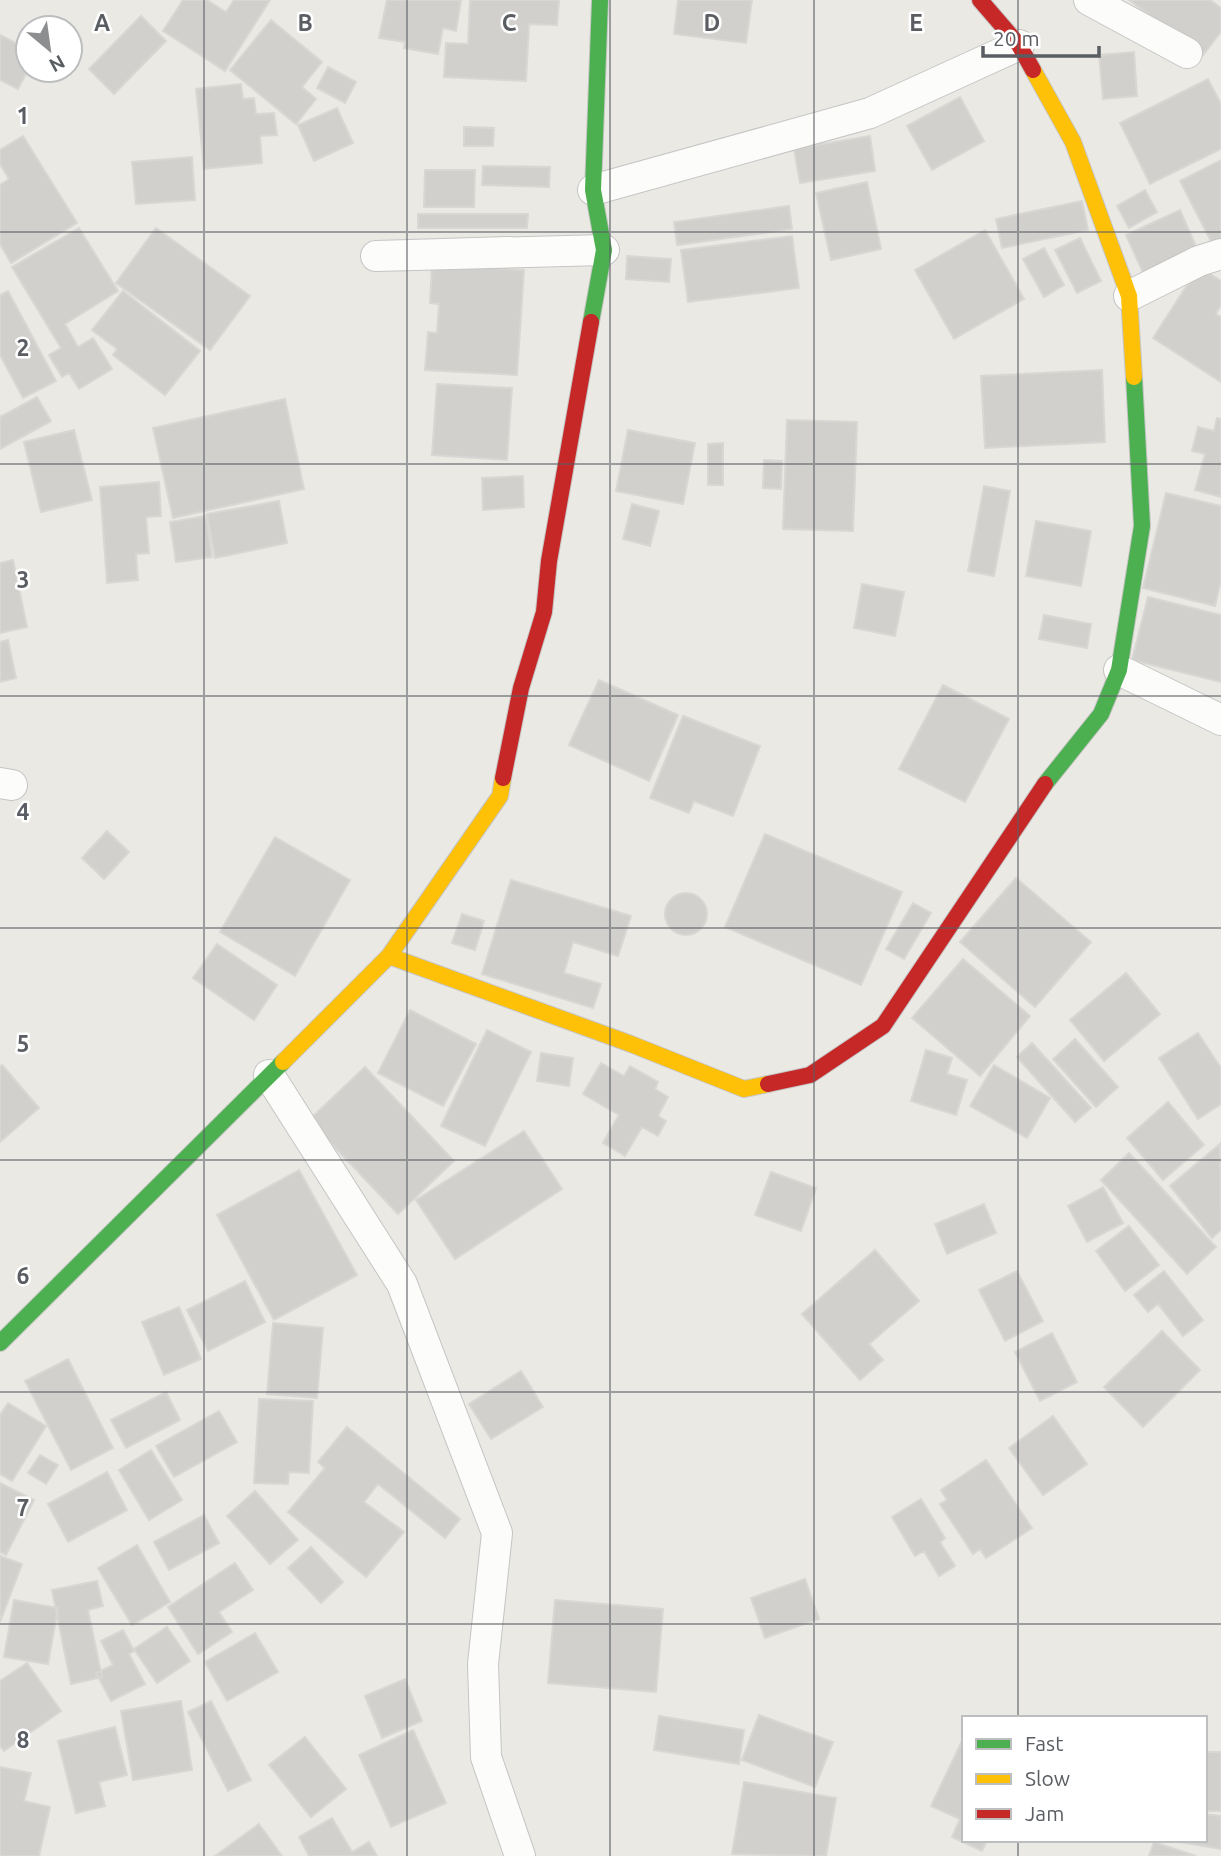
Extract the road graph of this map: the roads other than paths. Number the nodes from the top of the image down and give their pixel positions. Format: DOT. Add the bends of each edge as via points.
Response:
graph roads {
  1 [pos="600,0"];
  2 [pos="981,0"];
  3 [pos="1089,0"];
  4 [pos="1019,45"];
  5 [pos="1186,53"];
  6 [pos="593,190"];
  7 [pos="604,250"];
  8 [pos="509,252"];
  9 [pos="1221,254"];
  10 [pos="1129,296"];
  11 [pos="1119,670"];
  12 [pos="1221,720"];
  13 [pos="389,956"];
  14 [pos="269,1075"];
  15 [pos="0,1343"];
  16 [pos="520,1856"];
  1 -- 6 [label="street"];
  2 -- 4 [label="street"];
  3 -- 5 [label="street"];
  4 -- 6 [label="street" via="870,113"];
  4 -- 10 [label="street" via="1073,142"];
  6 -- 7 [label="street"];
  7 -- 8 [label="street" via="376,256"];
  7 -- 13 [label="street" via="555,523 544,612 521,688 500,796"];
  9 -- 10 [label="street"];
  10 -- 11 [label="street" via="1142,526"];
  11 -- 12 [label="street"];
  11 -- 13 [label="street" via="1101,714 1027,807 883,1026 810,1075 744,1089"];
  13 -- 14 [label="street"];
  14 -- 15 [label="street"];
  14 -- 16 [label="street" via="402,1284 497,1533 483,1664 486,1757"];
}
